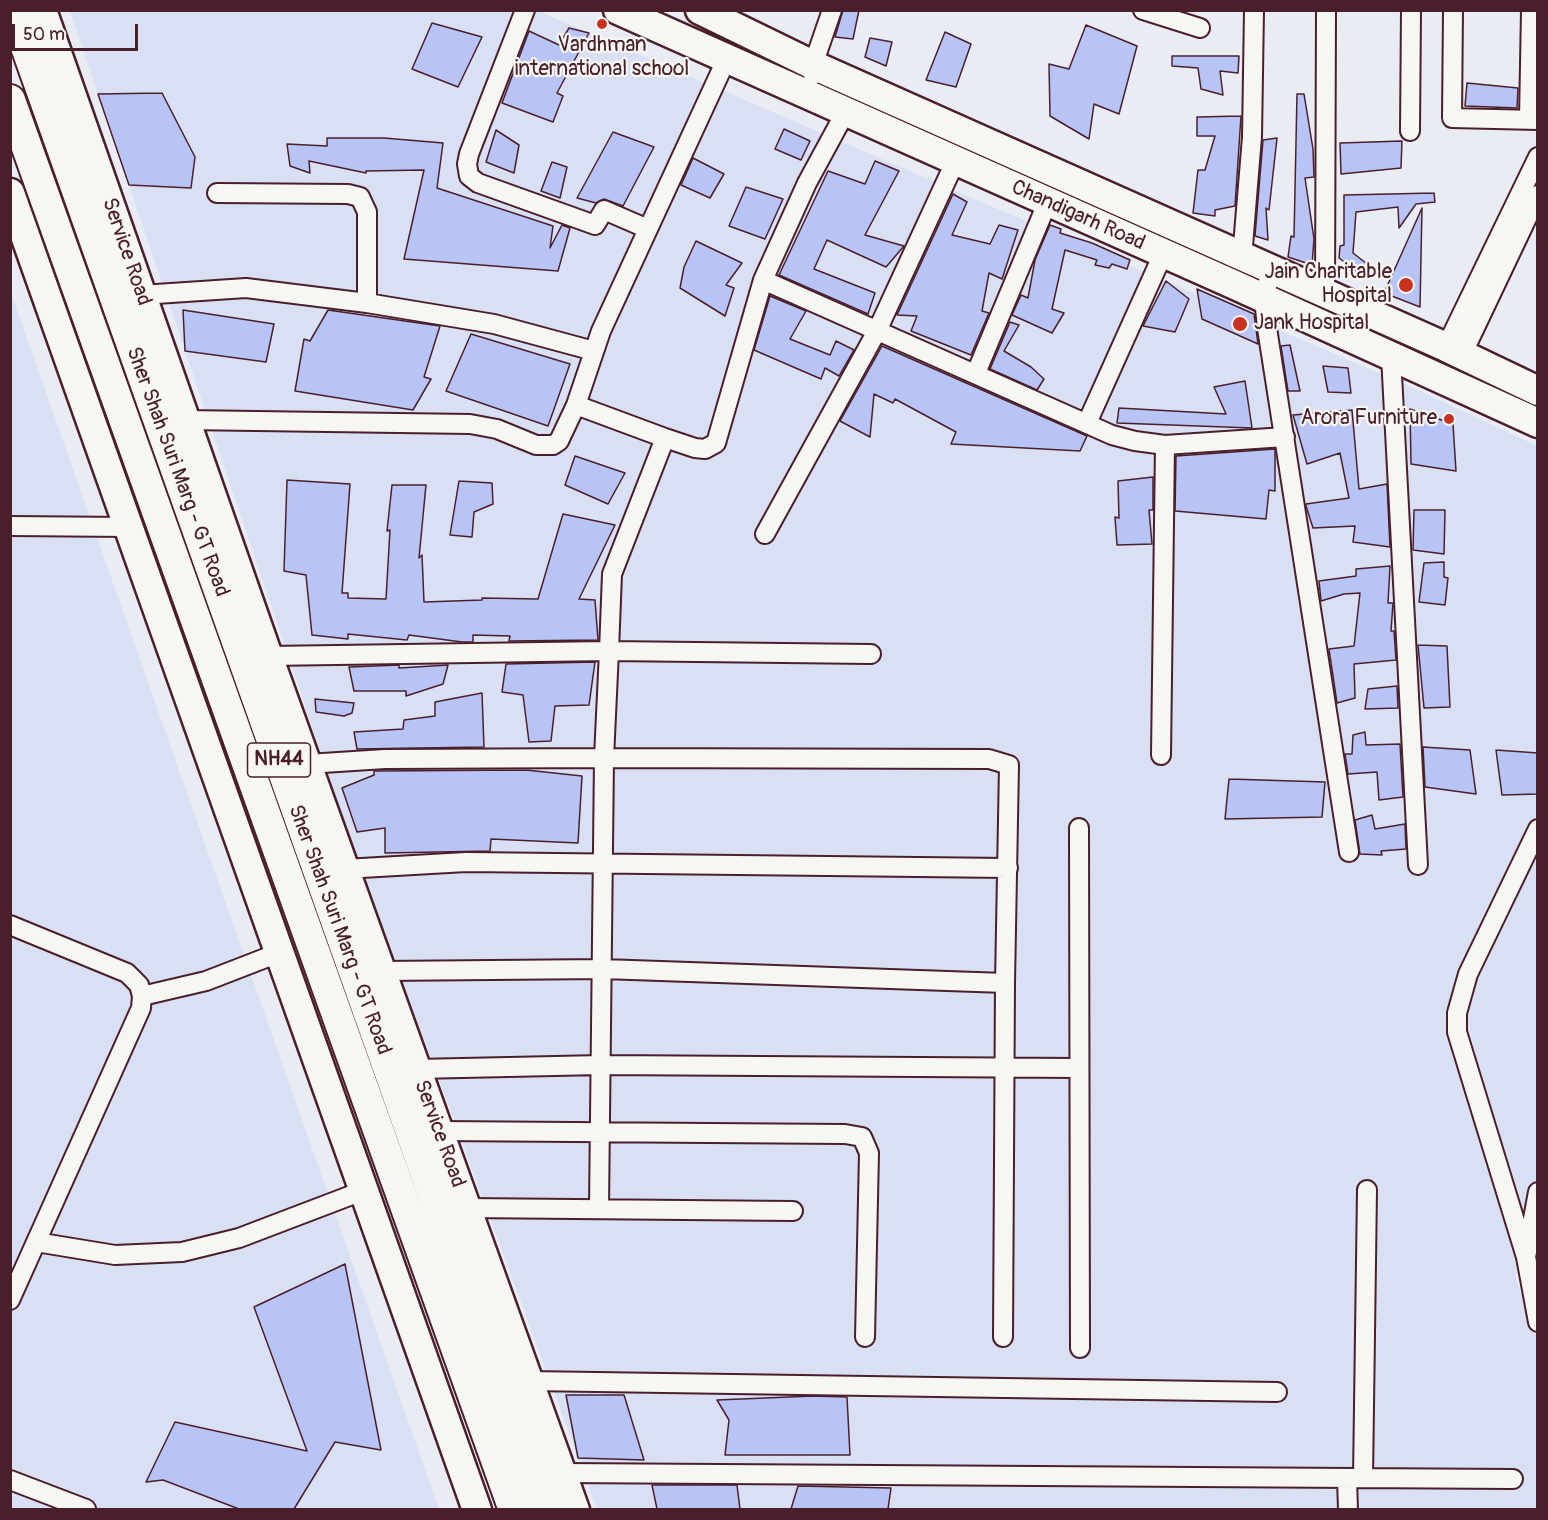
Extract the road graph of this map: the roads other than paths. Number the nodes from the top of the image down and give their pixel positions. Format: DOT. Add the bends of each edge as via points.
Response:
graph roads {
  1 [pos="13,10"];
  2 [pos="42,10"];
  3 [pos="525,10"];
  4 [pos="618,10"];
  5 [pos="832,10"];
  6 [pos="1143,10"];
  7 [pos="1254,10"];
  8 [pos="1326,10"];
  9 [pos="1411,10"];
  10 [pos="1453,10"];
  11 [pos="1531,10"];
  12 [pos="715,13"];
  13 [pos="1200,28"];
  14 [pos="727,58"];
  15 [pos="813,65"];
  16 [pos="812,96"];
  17 [pos="10,100"];
  18 [pos="845,113"];
  19 [pos="1533,120"];
  20 [pos="1410,131"];
  21 [pos="1538,157"];
  22 [pos="955,162"];
  23 [pos="10,193"];
  24 [pos="218,193"];
  25 [pos="1538,195"];
  26 [pos="1048,201"];
  27 [pos="648,229"];
  28 [pos="1163,254"];
  29 [pos="1242,258"];
  30 [pos="1271,270"];
  31 [pos="763,280"];
  32 [pos="141,295"];
  33 [pos="1325,295"];
  34 [pos="1264,298"];
  35 [pos="367,303"];
  36 [pos="877,331"];
  37 [pos="594,351"];
  38 [pos="1454,351"];
  39 [pos="1391,356"];
  40 [pos="976,373"];
  41 [pos="1538,391"];
  42 [pos="576,405"];
  43 [pos="185,420"];
  44 [pos="1087,423"];
  45 [pos="1538,423"];
  46 [pos="1286,437"];
  47 [pos="665,438"];
  48 [pos="1165,445"];
  49 [pos="10,526"];
  50 [pos="128,527"];
  51 [pos="765,534"];
  52 [pos="609,651"];
  53 [pos="871,654"];
  54 [pos="268,656"];
  55 [pos="1161,755"];
  56 [pos="604,758"];
  57 [pos="307,764"];
  58 [pos="1079,828"];
  59 [pos="1538,829"];
  60 [pos="1349,852"];
  61 [pos="603,862"];
  62 [pos="1418,865"];
  63 [pos="1008,868"];
  64 [pos="344,869"];
  65 [pos="10,924"];
  66 [pos="281,952"];
  67 [pos="603,969"];
  68 [pos="381,971"];
  69 [pos="1005,983"];
  70 [pos="142,996"];
  71 [pos="601,1065"];
  72 [pos="1006,1068"];
  73 [pos="1078,1068"];
  74 [pos="416,1069"];
  75 [pos="438,1131"];
  76 [pos="600,1131"];
  77 [pos="364,1190"];
  78 [pos="1367,1190"];
  79 [pos="1538,1192"];
  80 [pos="466,1208"];
  81 [pos="599,1208"];
  82 [pos="793,1211"];
  83 [pos="36,1242"];
  84 [pos="19,1260"];
  85 [pos="1530,1264"];
  86 [pos="10,1300"];
  87 [pos="1538,1322"];
  88 [pos="1004,1336"];
  89 [pos="865,1337"];
  90 [pos="1080,1348"];
  91 [pos="528,1381"];
  92 [pos="1277,1392"];
  93 [pos="561,1473"];
  94 [pos="1355,1478"];
  95 [pos="1513,1479"];
  96 [pos="10,1480"];
  97 [pos="86,1509"];
  98 [pos="477,1509"];
  99 [pos="514,1509"];
  100 [pos="545,1509"];
  101 [pos="575,1509"];
  102 [pos="1348,1509"];
  1 -- 100 [label="highway, Sher Shah Suri Marg - GT Road / NH44"];
  2 -- 32 [label="main road, Service Road"];
  3 -- 27 [label="street" via="470,153 469,176 478,183 595,225 604,210"];
  4 -- 14 [label="main road, Chandigarh Road"];
  5 -- 15 [label="street"];
  6 -- 13 [label="street"];
  7 -- 29 [label="street" via="1252,138"];
  8 -- 33 [label="street"];
  9 -- 20 [label="street"];
  10 -- 19 [label="street" via="1452,118"];
  11 -- 19 [label="street"];
  12 -- 15 [label="main road, Chandigarh Road"];
  14 -- 16 [label="main road, Chandigarh Road"];
  14 -- 27 [label="street"];
  15 -- 16 [label="street"];
  15 -- 29 [label="main road, Chandigarh Road"];
  16 -- 18 [label="main road, Chandigarh Road"];
  17 -- 99 [label="highway, Sher Shah Suri Marg - GT Road / NH44"];
  18 -- 22 [label="main road, Chandigarh Road"];
  18 -- 31 [label="street" via="807,183"];
  21 -- 38 [label="street"];
  22 -- 26 [label="main road, Chandigarh Road"];
  22 -- 36 [label="street"];
  23 -- 50 [label="main road"];
  24 -- 35 [label="street" via="360,197 367,212"];
  25 -- 38 [label="street"];
  26 -- 28 [label="main road, Chandigarh Road"];
  26 -- 40 [label="street"];
  27 -- 37 [label="street"];
  28 -- 34 [label="main road, Chandigarh Road"];
  28 -- 44 [label="street"];
  29 -- 30 [label="main road, Chandigarh Road"];
  30 -- 33 [label="main road, Chandigarh Road"];
  30 -- 34 [label="street"];
  31 -- 36 [label="street"];
  31 -- 47 [label="street" via="716,443 705,449"];
  32 -- 35 [label="street" via="246,288"];
  32 -- 43 [label="main road, Service Road"];
  33 -- 38 [label="main road, Chandigarh Road"];
  34 -- 39 [label="main road, Chandigarh Road"];
  34 -- 46 [label="street"];
  35 -- 37 [label="street" via="494,324"];
  36 -- 40 [label="street"];
  36 -- 51 [label="street"];
  37 -- 42 [label="street"];
  38 -- 41 [label="main road, Chandigarh Road"];
  39 -- 45 [label="main road, Chandigarh Road"];
  39 -- 62 [label="street"];
  40 -- 44 [label="street"];
  42 -- 43 [label="street" via="559,441 546,447 497,429 470,424"];
  42 -- 47 [label="street"];
  43 -- 54 [label="main road, Service Road"];
  44 -- 48 [label="street" via="1135,441"];
  46 -- 48 [label="street"];
  46 -- 60 [label="street"];
  47 -- 52 [label="street" via="612,574"];
  48 -- 55 [label="street"];
  49 -- 50 [label="street"];
  50 -- 66 [label="main road"];
  52 -- 53 [label="street"];
  52 -- 54 [label="street"];
  52 -- 56 [label="street"];
  54 -- 57 [label="main road, Service Road"];
  56 -- 57 [label="street" via="385,759"];
  56 -- 61 [label="street"];
  56 -- 63 [label="street" via="1004,762 1011,773"];
  57 -- 64 [label="main road, Service Road"];
  58 -- 73 [label="street"];
  59 -- 85 [label="street" via="1468,974 1456,1013 1457,1032"];
  61 -- 63 [label="street"];
  61 -- 64 [label="street" via="466,862"];
  61 -- 67 [label="street"];
  63 -- 69 [label="street"];
  64 -- 68 [label="main road, Service Road"];
  65 -- 70 [label="street" via="127,974 139,985"];
  66 -- 70 [label="street" via="206,981"];
  66 -- 77 [label="main road"];
  67 -- 68 [label="street"];
  67 -- 69 [label="street"];
  67 -- 71 [label="street"];
  68 -- 74 [label="main road, Service Road"];
  69 -- 72 [label="street"];
  70 -- 83 [label="street" via="141,1008"];
  71 -- 72 [label="street"];
  71 -- 74 [label="street"];
  71 -- 76 [label="street"];
  72 -- 73 [label="street"];
  72 -- 88 [label="street"];
  73 -- 90 [label="street"];
  74 -- 75 [label="main road, Service Road"];
  75 -- 76 [label="street"];
  75 -- 80 [label="main road, Service Road"];
  76 -- 81 [label="street"];
  76 -- 89 [label="street" via="862,1137 869,1153"];
  77 -- 83 [label="street" via="239,1238 182,1252 115,1255"];
  77 -- 98 [label="main road"];
  78 -- 94 [label="street"];
  79 -- 85 [label="street"];
  80 -- 81 [label="street"];
  80 -- 91 [label="main road, Service Road"];
  81 -- 82 [label="street"];
  83 -- 84 [label="street"];
  84 -- 86 [label="street"];
  85 -- 87 [label="street"];
  91 -- 92 [label="street"];
  91 -- 93 [label="main road, Service Road"];
  93 -- 94 [label="street"];
  93 -- 101 [label="main road, Service Road"];
  94 -- 95 [label="street"];
  94 -- 102 [label="street"];
  96 -- 97 [label="street"];
}
